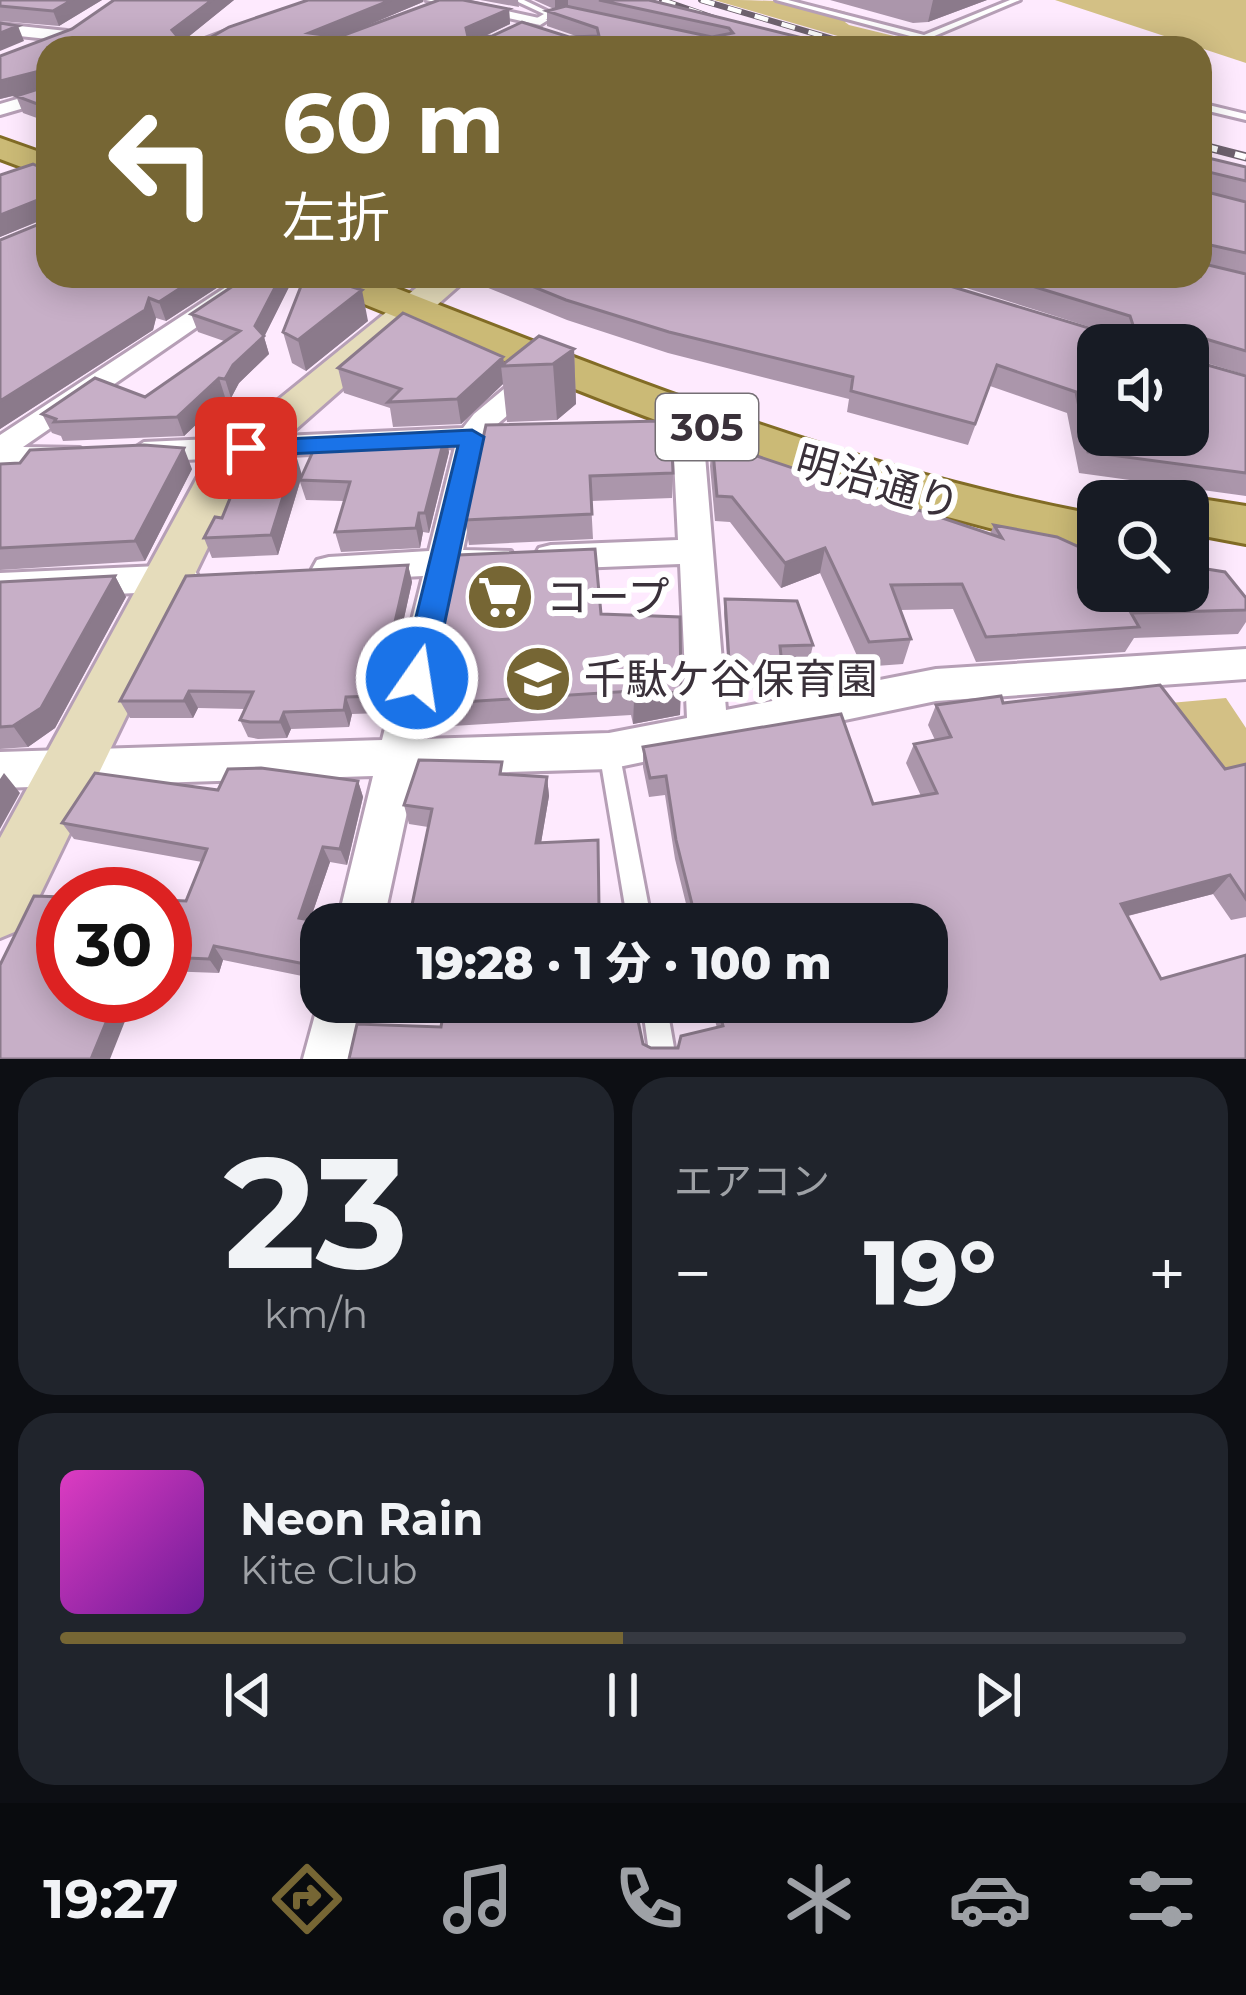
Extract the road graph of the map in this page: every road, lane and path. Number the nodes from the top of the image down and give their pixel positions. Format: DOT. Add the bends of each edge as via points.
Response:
graph roads {
  1 [pos="518,0"];
  2 [pos="780,0"];
  3 [pos="1016,0"];
  4 [pos="450,2"];
  5 [pos="431,5"];
  6 [pos="567,14"];
  7 [pos="250,27"];
  8 [pos="0,29"];
  9 [pos="530,30"];
  10 [pos="83,35"];
  11 [pos="80,36"];
  12 [pos="224,36"];
  13 [pos="917,36"];
  14 [pos="930,36"];
  15 [pos="36,51"];
  16 [pos="17,58"];
  17 [pos="36,98"];
  18 [pos="1212,109"];
  19 [pos="0,110"];
  20 [pos="1246,117"];
  21 [pos="0,131"];
  22 [pos="0,148"];
  23 [pos="36,157"];
  24 [pos="36,161"];
  25 [pos="242,288"];
  26 [pos="424,288"];
  27 [pos="550,364"];
  28 [pos="666,420"];
  29 [pos="556,434"];
  30 [pos="472,437"];
  31 [pos="246,448"];
  32 [pos="0,454"];
  33 [pos="1077,497"];
  34 [pos="1209,519"];
  35 [pos="1246,525"];
  36 [pos="1077,530"];
  37 [pos="693,551"];
  38 [pos="1209,551"];
  39 [pos="1246,557"];
  40 [pos="443,562"];
  41 [pos="306,571"];
  42 [pos="191,578"];
  43 [pos="0,586"];
  44 [pos="1246,664"];
  45 [pos="708,730"];
  46 [pos="609,751"];
  47 [pos="399,755"];
  48 [pos="68,767"];
  49 [pos="0,770"];
  50 [pos="365,903"];
  51 [pos="636,903"];
  52 [pos="0,905"];
  53 [pos="337,1023"];
  54 [pos="657,1023"];
  55 [pos="329,1059"];
  56 [pos="663,1059"];
  1 -- 9 [label="lane" via="549,14"];
  2 -- 13 [label="lane"];
  3 -- 14 [label="lane"];
  4 -- 5 [label="street"];
  4 -- 9 [label="street"];
  6 -- 9 [label="lane"];
  7 -- 12 [label="street"];
  8 -- 10 [label="street"];
  10 -- 11 [label="street"];
  15 -- 16 [label="street"];
  17 -- 19 [label="street"];
  18 -- 20 [label="lane"];
  21 -- 23 [label="main road"];
  22 -- 24 [label="main road"];
  25 -- 32 [label="street"];
  26 -- 27 [label="main road, 明治通り / 305"];
  26 -- 31 [label="street"];
  26 -- 33 [label="main road, 明治通り / 305" via="821,436"];
  27 -- 28 [label="main road, 明治通り / 305"];
  27 -- 30 [label="street"];
  28 -- 36 [label="main road, 明治通り / 305" via="846,477"];
  28 -- 37 [label="street"];
  29 -- 30 [label="street"];
  30 -- 31 [label="street"];
  30 -- 40 [label="street"];
  31 -- 32 [label="street"];
  31 -- 42 [label="street" via="218,478"];
  34 -- 35 [label="main road"];
  37 -- 40 [label="street"];
  37 -- 45 [label="street"];
  38 -- 39 [label="main road"];
  40 -- 41 [label="street"];
  40 -- 47 [label="street"];
  42 -- 43 [label="street"];
  42 -- 48 [label="street"];
  44 -- 45 [label="street" via="936,685"];
  45 -- 46 [label="street"];
  46 -- 47 [label="street"];
  46 -- 51 [label="lane"];
  47 -- 48 [label="street"];
  47 -- 50 [label="street"];
  48 -- 49 [label="street"];
  48 -- 52 [label="street"];
  53 -- 55 [label="street"];
  54 -- 56 [label="lane"];
}
